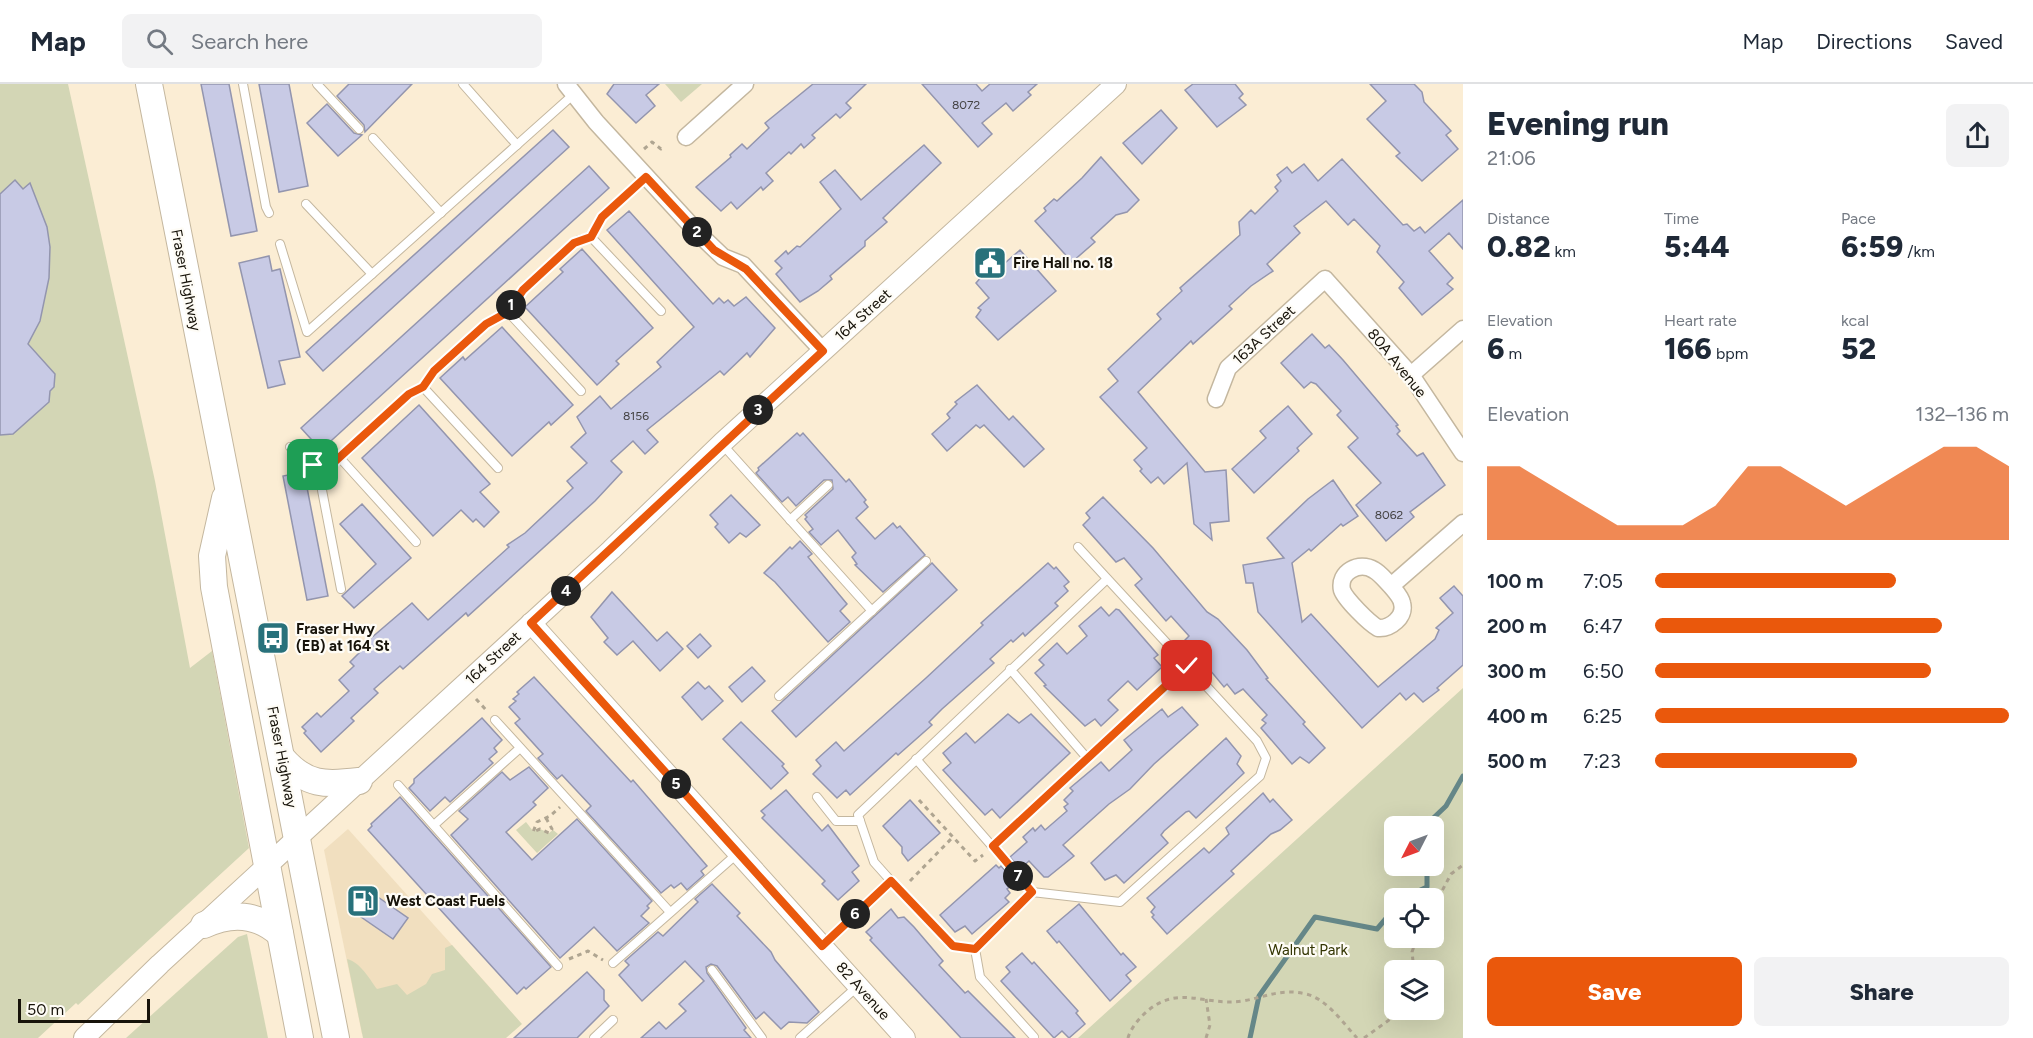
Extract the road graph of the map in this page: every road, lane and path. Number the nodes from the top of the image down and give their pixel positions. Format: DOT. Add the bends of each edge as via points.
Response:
graph roads {
  1 [pos="149,84"];
  2 [pos="243,84"];
  3 [pos="317,84"];
  4 [pos="463,84"];
  5 [pos="745,84"];
  6 [pos="1116,84"];
  7 [pos="570,89"];
  8 [pos="358,129"];
  9 [pos="687,137"];
  10 [pos="373,138"];
  11 [pos="517,145"];
  12 [pos="664,147"];
  13 [pos="638,154"];
  14 [pos="646,177"];
  15 [pos="306,204"];
  16 [pos="269,213"];
  17 [pos="441,213"];
  18 [pos="591,237"];
  19 [pos="280,244"];
  20 [pos="372,274"];
  21 [pos="1325,279"];
  22 [pos="661,311"];
  23 [pos="508,312"];
  24 [pos="1463,328"];
  25 [pos="823,351"];
  26 [pos="1411,375"];
  27 [pos="423,387"];
  28 [pos="581,391"];
  29 [pos="1216,399"];
  30 [pos="722,443"];
  31 [pos="290,447"];
  32 [pos="1463,453"];
  33 [pos="340,458"];
  34 [pos="498,468"];
  35 [pos="321,469"];
  36 [pos="226,476"];
  37 [pos="828,485"];
  38 [pos="790,520"];
  39 [pos="1463,523"];
  40 [pos="416,542"];
  41 [pos="1078,548"];
  42 [pos="927,561"];
  43 [pos="1107,579"];
  44 [pos="1391,586"];
  45 [pos="341,589"];
  46 [pos="872,611"];
  47 [pos="531,623"];
  48 [pos="1187,666"];
  49 [pos="1010,669"];
  50 [pos="779,696"];
  51 [pos="475,698"];
  52 [pos="495,720"];
  53 [pos="520,748"];
  54 [pos="282,758"];
  55 [pos="1087,758"];
  56 [pos="916,759"];
  57 [pos="359,781"];
  58 [pos="398,785"];
  59 [pos="817,797"];
  60 [pos="567,800"];
  61 [pos="919,800"];
  62 [pos="546,818"];
  63 [pos="860,821"];
  64 [pos="434,825"];
  65 [pos="953,837"];
  66 [pos="298,838"];
  67 [pos="991,848"];
  68 [pos="738,852"];
  69 [pos="1463,865"];
  70 [pos="267,866"];
  71 [pos="891,881"];
  72 [pos="910,881"];
  73 [pos="1444,888"];
  74 [pos="1032,892"];
  75 [pos="670,912"];
  76 [pos="204,925"];
  77 [pos="280,934"];
  78 [pos="822,946"];
  79 [pos="975,949"];
  80 [pos="613,963"];
  81 [pos="558,966"];
  82 [pos="712,970"];
  83 [pos="858,986"];
  84 [pos="1206,999"];
  85 [pos="612,1020"];
  86 [pos="1389,1020"];
  87 [pos="597,1037"];
  88 [pos="1034,1037"];
  89 [pos="84,1038"];
  90 [pos="300,1038"];
  91 [pos="336,1038"];
  92 [pos="762,1038"];
  93 [pos="800,1038"];
  94 [pos="905,1038"];
  95 [pos="1128,1038"];
  96 [pos="1206,1038"];
  97 [pos="1358,1038"];
  98 [pos="1364,1038"];
  1 -- 36 [label="main road, Fraser Highway"];
  2 -- 16 [label="lane"];
  3 -- 8 [label="lane"];
  4 -- 11 [label="lane"];
  5 -- 9 [label="street"];
  6 -- 25 [label="street, 164 Street"];
  7 -- 11 [label="lane"];
  7 -- 14 [label="street"];
  10 -- 17 [label="lane"];
  11 -- 17 [label="lane"];
  12 -- 13 [label="path" via="652,142"];
  14 -- 18 [label="lane" via="602,217"];
  14 -- 25 [label="street" via="714,250 746,269"];
  15 -- 20 [label="lane"];
  17 -- 20 [label="lane"];
  18 -- 22 [label="lane"];
  18 -- 23 [label="lane" via="574,243 531,282"];
  19 -- 20 [label="lane" via="307,332"];
  21 -- 26 [label="street, 80A Avenue"];
  21 -- 29 [label="street, 163A Street" via="1228,368"];
  23 -- 27 [label="lane" via="486,324 434,371"];
  23 -- 28 [label="lane"];
  24 -- 26 [label="street"];
  25 -- 30 [label="street, 164 Street"];
  26 -- 32 [label="street, 80A Avenue"];
  27 -- 33 [label="lane" via="409,394"];
  27 -- 34 [label="lane"];
  30 -- 38 [label="lane"];
  30 -- 47 [label="street, 164 Street"];
  31 -- 35 [label="lane"];
  33 -- 35 [label="lane"];
  33 -- 40 [label="lane"];
  35 -- 45 [label="lane"];
  36 -- 54 [label="main road, Fraser Highway"];
  36 -- 70 [label="main road, Fraser Highway" via="225,507 213,556 214,587"];
  37 -- 38 [label="lane"];
  38 -- 46 [label="lane"];
  39 -- 44 [label="street"];
  41 -- 43 [label="lane"];
  42 -- 46 [label="lane"];
  43 -- 48 [label="lane"];
  43 -- 49 [label="lane"];
  46 -- 50 [label="lane"];
  47 -- 57 [label="street, 164 Street"];
  47 -- 68 [label="street, 82 Avenue"];
  48 -- 55 [label="lane"];
  48 -- 74 [label="lane" via="1257,741 1266,758 1260,776 1120,902"];
  49 -- 55 [label="lane"];
  49 -- 56 [label="lane"];
  51 -- 52 [label="path"];
  52 -- 53 [label="lane"];
  53 -- 60 [label="lane"];
  53 -- 64 [label="lane"];
  54 -- 57 [label="main road" via="297,774 313,781"];
  54 -- 66 [label="main road, Fraser Highway"];
  55 -- 67 [label="lane"];
  56 -- 63 [label="lane" via="858,815"];
  56 -- 67 [label="lane"];
  57 -- 66 [label="street, 164 Street"];
  58 -- 64 [label="lane"];
  59 -- 63 [label="lane" via="836,821"];
  60 -- 62 [label="path"];
  60 -- 75 [label="lane"];
  61 -- 65 [label="path"];
  62 -- 62 [label="path" via="537,822 533,832 540,829 549,833 552,829"];
  63 -- 71 [label="lane" via="874,862"];
  64 -- 81 [label="lane"];
  65 -- 67 [label="path" via="975,861"];
  65 -- 72 [label="path"];
  66 -- 70 [label="street, 164 Street"];
  66 -- 91 [label="main road, Fraser Highway"];
  67 -- 74 [label="lane"];
  68 -- 75 [label="lane"];
  68 -- 78 [label="street, 82 Avenue"];
  69 -- 73 [label="path"];
  70 -- 76 [label="street, 164 Street"];
  70 -- 77 [label="main road, Fraser Highway"];
  71 -- 78 [label="lane"];
  71 -- 79 [label="lane" via="953,946"];
  74 -- 79 [label="lane"];
  75 -- 80 [label="lane"];
  76 -- 77 [label="main road" via="230,915 244,916 267,923"];
  76 -- 89 [label="street, 164 Street"];
  77 -- 90 [label="main road, Fraser Highway"];
  78 -- 83 [label="street, 82 Avenue"];
  79 -- 88 [label="lane" via="980,977"];
  80 -- 81 [label="path" via="609,966 586,951"];
  82 -- 92 [label="lane"];
  83 -- 93 [label="lane"];
  83 -- 94 [label="street, 82 Avenue"];
  84 -- 95 [label="path" via="1183,996 1150,1008"];
  84 -- 96 [label="path" via="1210,1025"];
  84 -- 97 [label="path" via="1241,1001 1274,992 1307,994 1327,1006"];
  85 -- 87 [label="lane"];
  86 -- 98 [label="path"];
}
